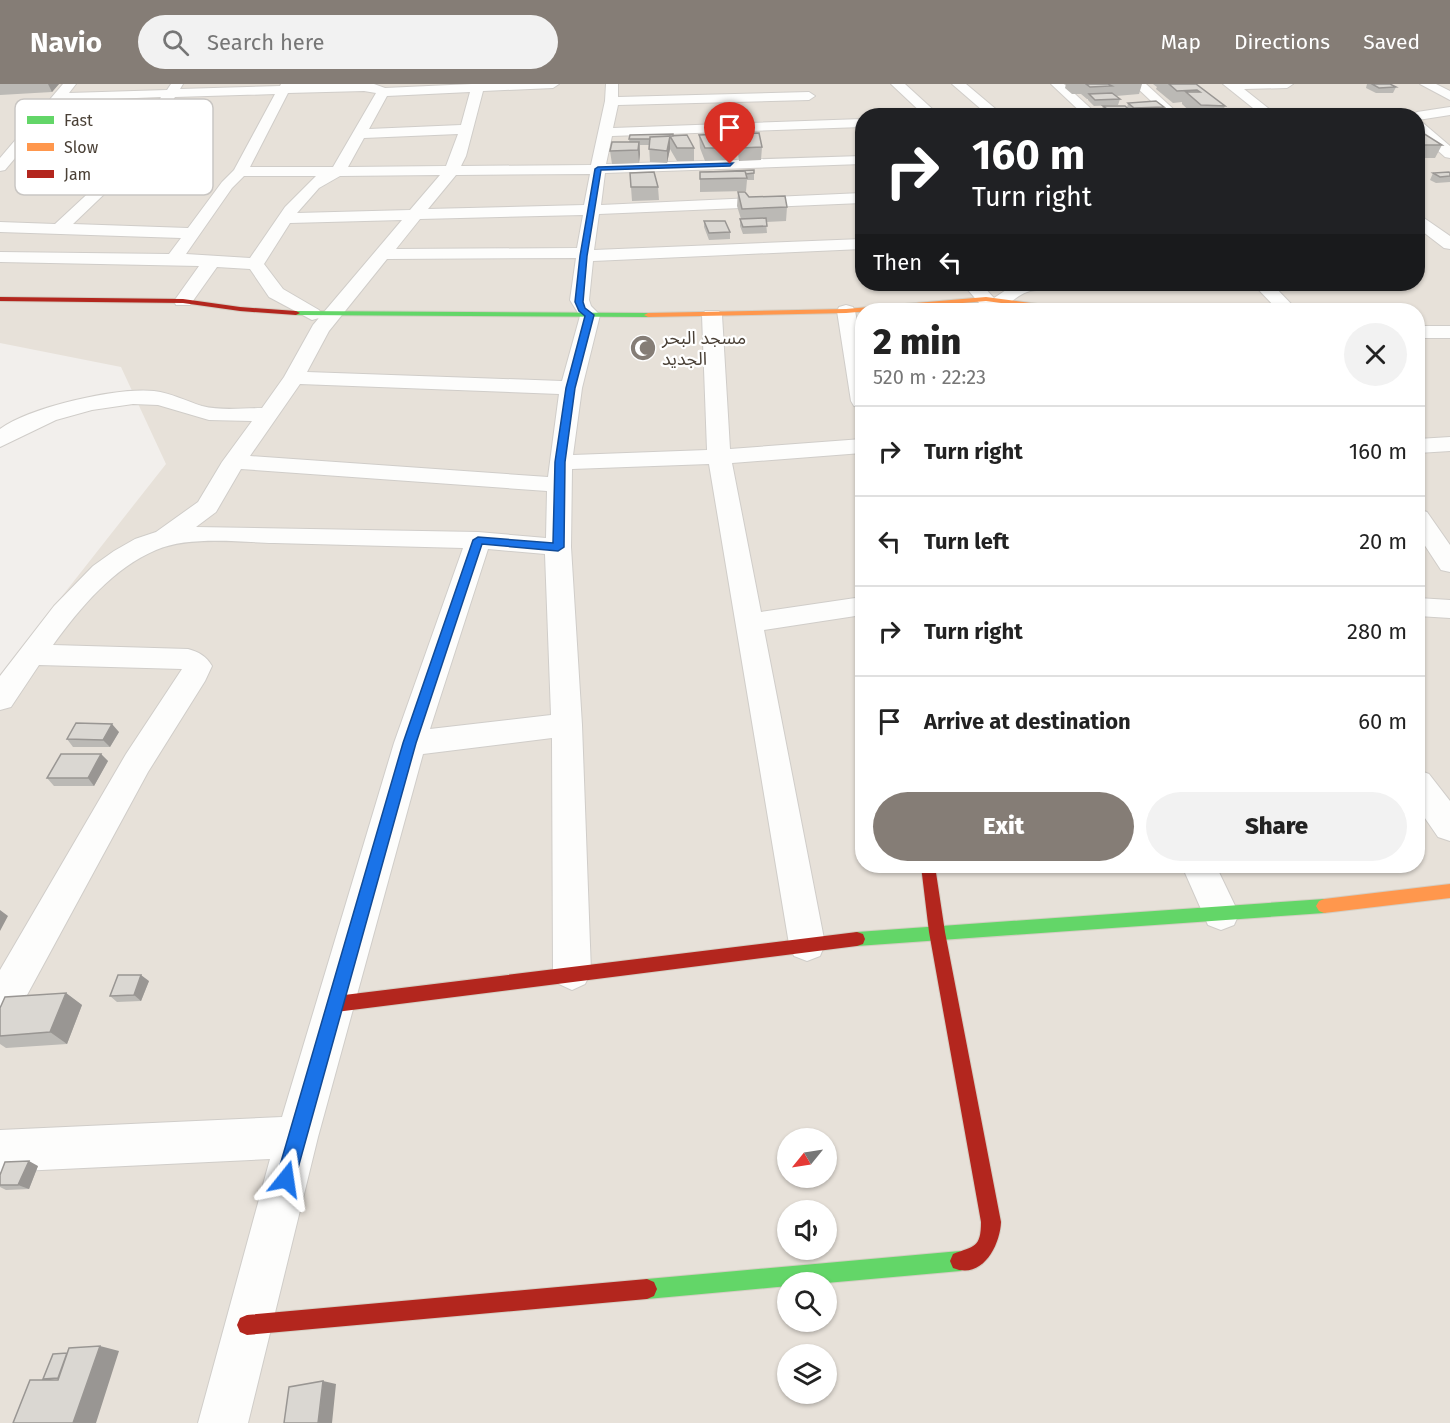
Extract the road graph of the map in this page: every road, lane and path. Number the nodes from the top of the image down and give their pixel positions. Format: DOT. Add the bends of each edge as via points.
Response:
graph roads {
  1 [pos="70,84"];
  2 [pos="553,84"];
  3 [pos="612,84"];
  4 [pos="798,84"];
  5 [pos="897,84"];
  6 [pos="958,84"];
  7 [pos="1057,84"];
  8 [pos="1138,84"];
  9 [pos="1287,84"];
  10 [pos="1426,84"];
  11 [pos="1230,85"];
  12 [pos="286,86"];
  13 [pos="478,86"];
  14 [pos="174,88"];
  15 [pos="383,93"];
  16 [pos="1450,96"];
  17 [pos="58,98"];
  18 [pos="812,98"];
  19 [pos="612,101"];
  20 [pos="925,108"];
  21 [pos="988,108"];
  22 [pos="1084,108"];
  23 [pos="1166,108"];
  24 [pos="1261,108"];
  25 [pos="1450,111"];
  26 [pos="1425,115"];
  27 [pos="855,124"];
  28 [pos="837,125"];
  29 [pos="466,129"];
  30 [pos="606,132"];
  31 [pos="1425,132"];
  32 [pos="360,134"];
  33 [pos="15,139"];
  34 [pos="0,140"];
  35 [pos="855,149"];
  36 [pos="15,151"];
  37 [pos="855,153"];
  38 [pos="1450,154"];
  39 [pos="0,168"];
  40 [pos="598,169"];
  41 [pos="338,171"];
  42 [pos="451,171"];
  43 [pos="240,172"];
  44 [pos="95,195"];
  45 [pos="855,199"];
  46 [pos="591,210"];
  47 [pos="417,214"];
  48 [pos="285,218"];
  49 [pos="1425,226"];
  50 [pos="0,227"];
  51 [pos="61,227"];
  52 [pos="191,233"];
  53 [pos="855,244"];
  54 [pos="1450,246"];
  55 [pos="1428,249"];
  56 [pos="382,254"];
  57 [pos="584,255"];
  58 [pos="0,257"];
  59 [pos="174,259"];
  60 [pos="212,261"];
  61 [pos="255,264"];
  62 [pos="980,291"];
  63 [pos="1015,291"];
  64 [pos="1269,291"];
  65 [pos="0,299"];
  66 [pos="183,301"];
  67 [pos="994,303"];
  68 [pos="1281,303"];
  69 [pos="846,311"];
  70 [pos="855,311"];
  71 [pos="312,314"];
  72 [pos="331,314"];
  73 [pos="590,315"];
  74 [pos="712,315"];
  75 [pos="1425,332"];
  76 [pos="1450,332"];
  77 [pos="855,362"];
  78 [pos="294,378"];
  79 [pos="570,388"];
  80 [pos="270,414"];
  81 [pos="0,440"];
  82 [pos="1450,444"];
  83 [pos="1425,446"];
  84 [pos="855,447"];
  85 [pos="719,458"];
  86 [pos="234,462"];
  87 [pos="560,474"];
  88 [pos="1425,519"];
  89 [pos="1450,521"];
  90 [pos="1425,529"];
  91 [pos="165,538"];
  92 [pos="478,540"];
  93 [pos="558,547"];
  94 [pos="1450,564"];
  95 [pos="855,607"];
  96 [pos="1425,608"];
  97 [pos="1450,609"];
  98 [pos="749,623"];
  99 [pos="30,655"];
  100 [pos="0,699"];
  101 [pos="567,725"];
  102 [pos="410,743"];
  103 [pos="1425,793"];
  104 [pos="1450,827"];
  105 [pos="929,873"];
  106 [pos="1202,873"];
  107 [pos="1450,891"];
  108 [pos="1221,914"];
  109 [pos="937,932"];
  110 [pos="807,945"];
  111 [pos="572,972"];
  112 [pos="336,1004"];
  113 [pos="0,1006"];
  114 [pos="297,1137"];
  115 [pos="0,1150"];
  116 [pos="247,1325"];
  117 [pos="223,1423"];
  1 -- 17 [label="street"];
  2 -- 13 [label="street"];
  3 -- 19 [label="street"];
  4 -- 18 [label="street"];
  5 -- 20 [label="street"];
  6 -- 21 [label="street"];
  7 -- 22 [label="street"];
  8 -- 23 [label="street"];
  9 -- 11 [label="street"];
  10 -- 16 [label="street"];
  11 -- 24 [label="street"];
  12 -- 14 [label="street"];
  12 -- 15 [label="street" via="364,87"];
  12 -- 43 [label="street"];
  13 -- 15 [label="street"];
  13 -- 29 [label="street"];
  14 -- 17 [label="street"];
  15 -- 32 [label="street"];
  18 -- 19 [label="street"];
  18 -- 28 [label="street"];
  19 -- 30 [label="street"];
  25 -- 26 [label="street"];
  27 -- 28 [label="street"];
  28 -- 30 [label="street"];
  28 -- 35 [label="street"];
  29 -- 32 [label="street"];
  29 -- 42 [label="street"];
  30 -- 40 [label="street"];
  31 -- 38 [label="street"];
  32 -- 41 [label="street"];
  33 -- 34 [label="street"];
  36 -- 39 [label="street"];
  37 -- 40 [label="street"];
  40 -- 42 [label="street"];
  40 -- 46 [label="street"];
  41 -- 42 [label="street"];
  41 -- 43 [label="street"];
  41 -- 48 [label="street" via="313,185"];
  42 -- 47 [label="street"];
  43 -- 52 [label="street"];
  44 -- 51 [label="street"];
  45 -- 46 [label="street" via="789,207"];
  46 -- 47 [label="street"];
  46 -- 57 [label="street"];
  47 -- 48 [label="street"];
  47 -- 56 [label="street"];
  48 -- 61 [label="street"];
  49 -- 54 [label="street"];
  50 -- 51 [label="street"];
  51 -- 52 [label="street"];
  52 -- 59 [label="street"];
  53 -- 57 [label="street" via="801,240"];
  54 -- 55 [label="street"];
  56 -- 57 [label="street"];
  56 -- 72 [label="street"];
  57 -- 73 [label="street" via="579,302"];
  58 -- 59 [label="street"];
  59 -- 60 [label="street"];
  60 -- 61 [label="street"];
  60 -- 66 [label="street"];
  61 -- 71 [label="street" via="276,293"];
  62 -- 67 [label="street"];
  63 -- 67 [label="street"];
  64 -- 68 [label="street"];
  65 -- 66 [label="street"];
  66 -- 71 [label="street"];
  69 -- 70 [label="street"];
  69 -- 74 [label="street"];
  69 -- 77 [label="street"];
  71 -- 72 [label="street"];
  72 -- 73 [label="street"];
  72 -- 78 [label="street"];
  73 -- 74 [label="street"];
  73 -- 79 [label="street"];
  74 -- 85 [label="street"];
  75 -- 76 [label="street"];
  78 -- 79 [label="street"];
  78 -- 80 [label="street"];
  79 -- 87 [label="street"];
  80 -- 81 [label="street" via="205,413 158,398 127,399 38,419"];
  80 -- 86 [label="street"];
  82 -- 83 [label="street"];
  84 -- 85 [label="street"];
  85 -- 87 [label="street"];
  85 -- 98 [label="street"];
  86 -- 87 [label="street"];
  86 -- 91 [label="street" via="207,507"];
  87 -- 93 [label="street"];
  88 -- 89 [label="street"];
  90 -- 94 [label="street"];
  91 -- 92 [label="street" via="226,534"];
  91 -- 99 [label="street" via="112,563"];
  92 -- 93 [label="street"];
  92 -- 102 [label="street"];
  93 -- 101 [label="street"];
  95 -- 98 [label="street"];
  96 -- 97 [label="street"];
  98 -- 110 [label="street"];
  99 -- 100 [label="street"];
  99 -- 113 [label="street" via="188,659 197,666 131,773"];
  101 -- 102 [label="street"];
  101 -- 111 [label="street"];
  102 -- 112 [label="street"];
  103 -- 104 [label="street"];
  105 -- 109 [label="street"];
  106 -- 108 [label="street"];
  107 -- 108 [label="street" via="1357,904"];
  108 -- 109 [label="street"];
  109 -- 110 [label="street"];
  109 -- 116 [label="street" via="990,1214 990,1245 982,1255 969,1260"];
  110 -- 111 [label="street"];
  111 -- 112 [label="street" via="462,990"];
  112 -- 114 [label="street"];
  114 -- 115 [label="street"];
  114 -- 116 [label="street"];
  116 -- 117 [label="street"];
}
